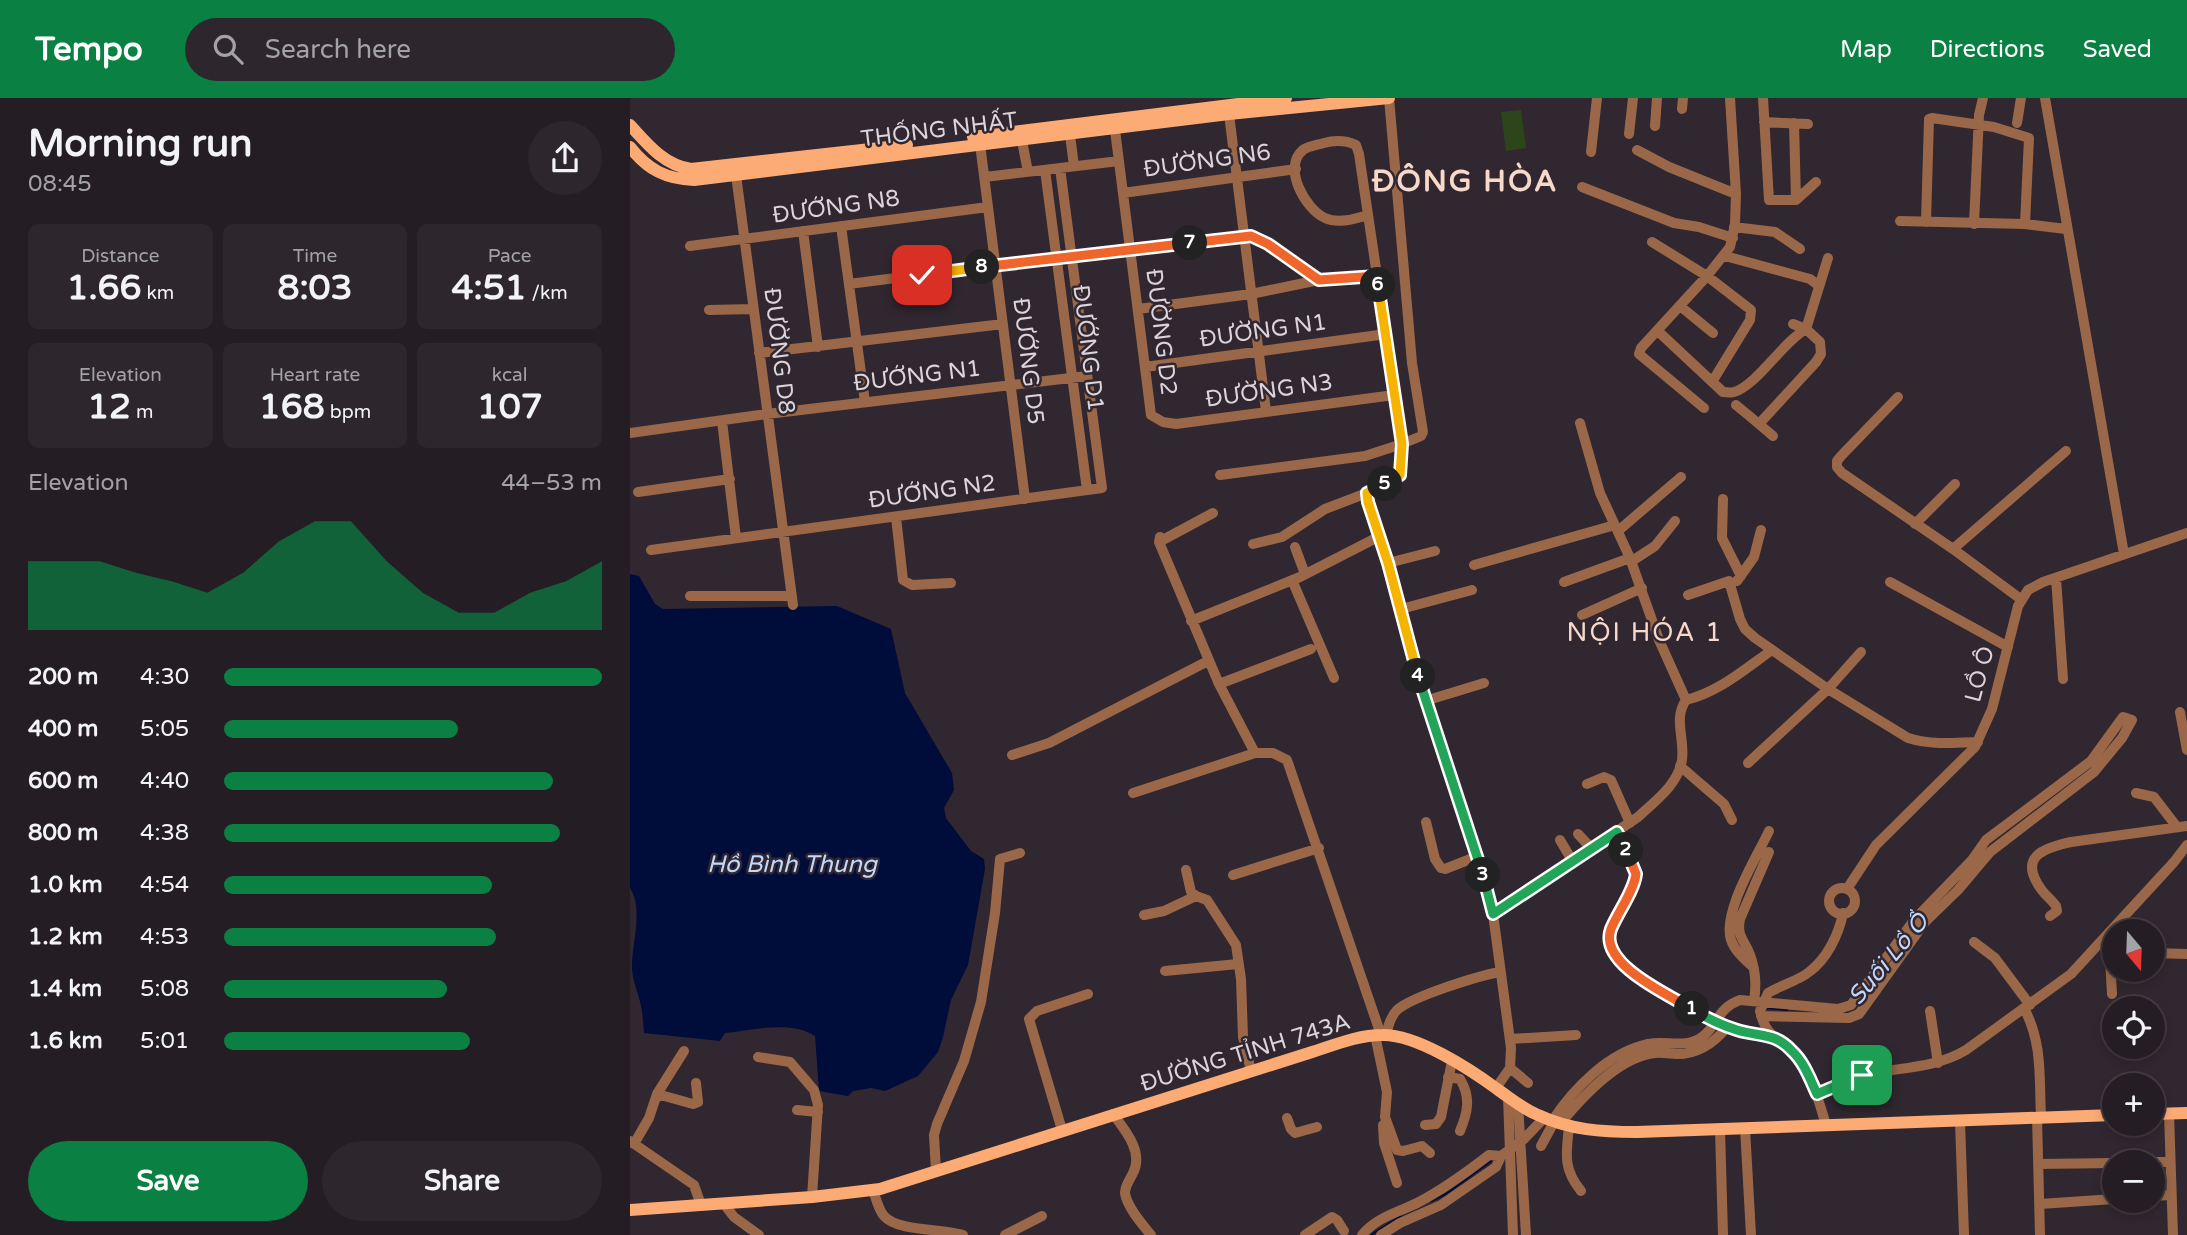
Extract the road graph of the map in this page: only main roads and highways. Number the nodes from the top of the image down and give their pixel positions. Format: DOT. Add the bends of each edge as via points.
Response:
graph roads {
  1 [pos="1286,98"];
  2 [pos="1389,98"];
  3 [pos="1228,109"];
  4 [pos="630,125"];
  5 [pos="1114,125"];
  6 [pos="980,140"];
  7 [pos="630,147"];
  8 [pos="662,157"];
  9 [pos="653,169"];
  10 [pos="2187,1113"];
  11 [pos="2165,1114"];
  12 [pos="2102,1115"];
  13 [pos="630,1210"];
  1 -- 3 [label="main road, THỐNG NHẤT"];
  2 -- 3 [label="main road, THỐNG NHẤT"];
  3 -- 5 [label="main road, THỐNG NHẤT"];
  4 -- 8 [label="main road, THỐNG NHẤT"];
  5 -- 6 [label="main road, THỐNG NHẤT"];
  5 -- 6 [label="main road, THỐNG NHẤT" via="1022,141"];
  6 -- 8 [label="main road, THỐNG NHẤT" via="702,170 679,167"];
  6 -- 9 [label="main road, THỐNG NHẤT" via="694,180 673,179"];
  7 -- 9 [label="main road, THỐNG NHẤT"];
  8 -- 9 [label="main road"];
  10 -- 11 [label="main road"];
  12 -- 13 [label="main road, ĐƯỜNG TỈNH 743A" via="1616,1132 1556,1122 1419,1045 1381,1035 1359,1038 873,1190"];
}
